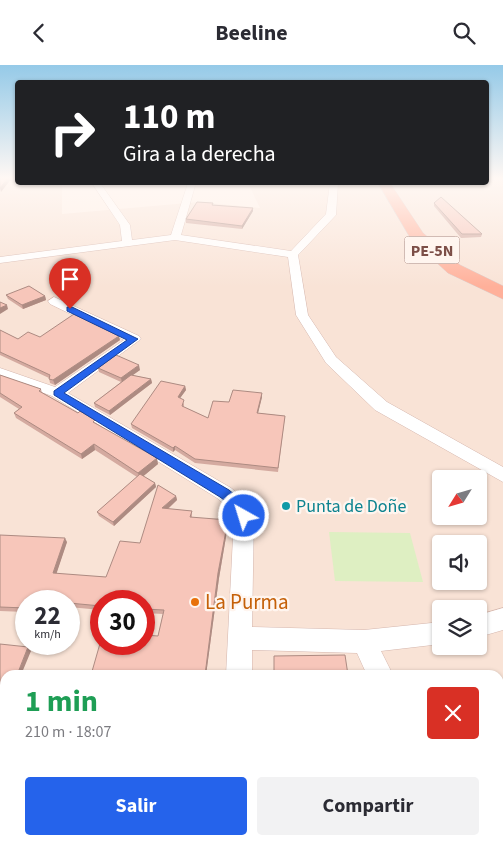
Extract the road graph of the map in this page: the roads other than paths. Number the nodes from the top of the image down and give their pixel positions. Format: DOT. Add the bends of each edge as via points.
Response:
graph roads {
  1 [pos="118,214"];
  2 [pos="182,214"];
  3 [pos="331,214"];
  4 [pos="404,214"];
  5 [pos="175,237"];
  6 [pos="128,244"];
  7 [pos="293,255"];
  8 [pos="0,260"];
  9 [pos="503,293"];
  10 [pos="54,301"];
  11 [pos="0,372"];
  12 [pos="57,393"];
  13 [pos="503,475"];
  14 [pos="503,619"];
  15 [pos="487,624"];
  16 [pos="432,634"];
  17 [pos="242,638"];
  18 [pos="364,642"];
  19 [pos="240,670"];
  20 [pos="378,670"];
  1 -- 6 [label="street" via="125,225"];
  2 -- 5 [label="street"];
  3 -- 7 [label="street"];
  4 -- 9 [label="highway, PE-5N" via="417,236 454,269"];
  5 -- 6 [label="street"];
  5 -- 7 [label="street"];
  6 -- 8 [label="street"];
  7 -- 13 [label="street" via="302,315 331,360 380,406"];
  10 -- 12 [label="street" via="134,339"];
  11 -- 12 [label="street"];
  12 -- 17 [label="street" via="236,503 244,516"];
  14 -- 15 [label="street"];
  16 -- 18 [label="street"];
  17 -- 18 [label="street"];
  17 -- 19 [label="street"];
  18 -- 20 [label="street"];
}
